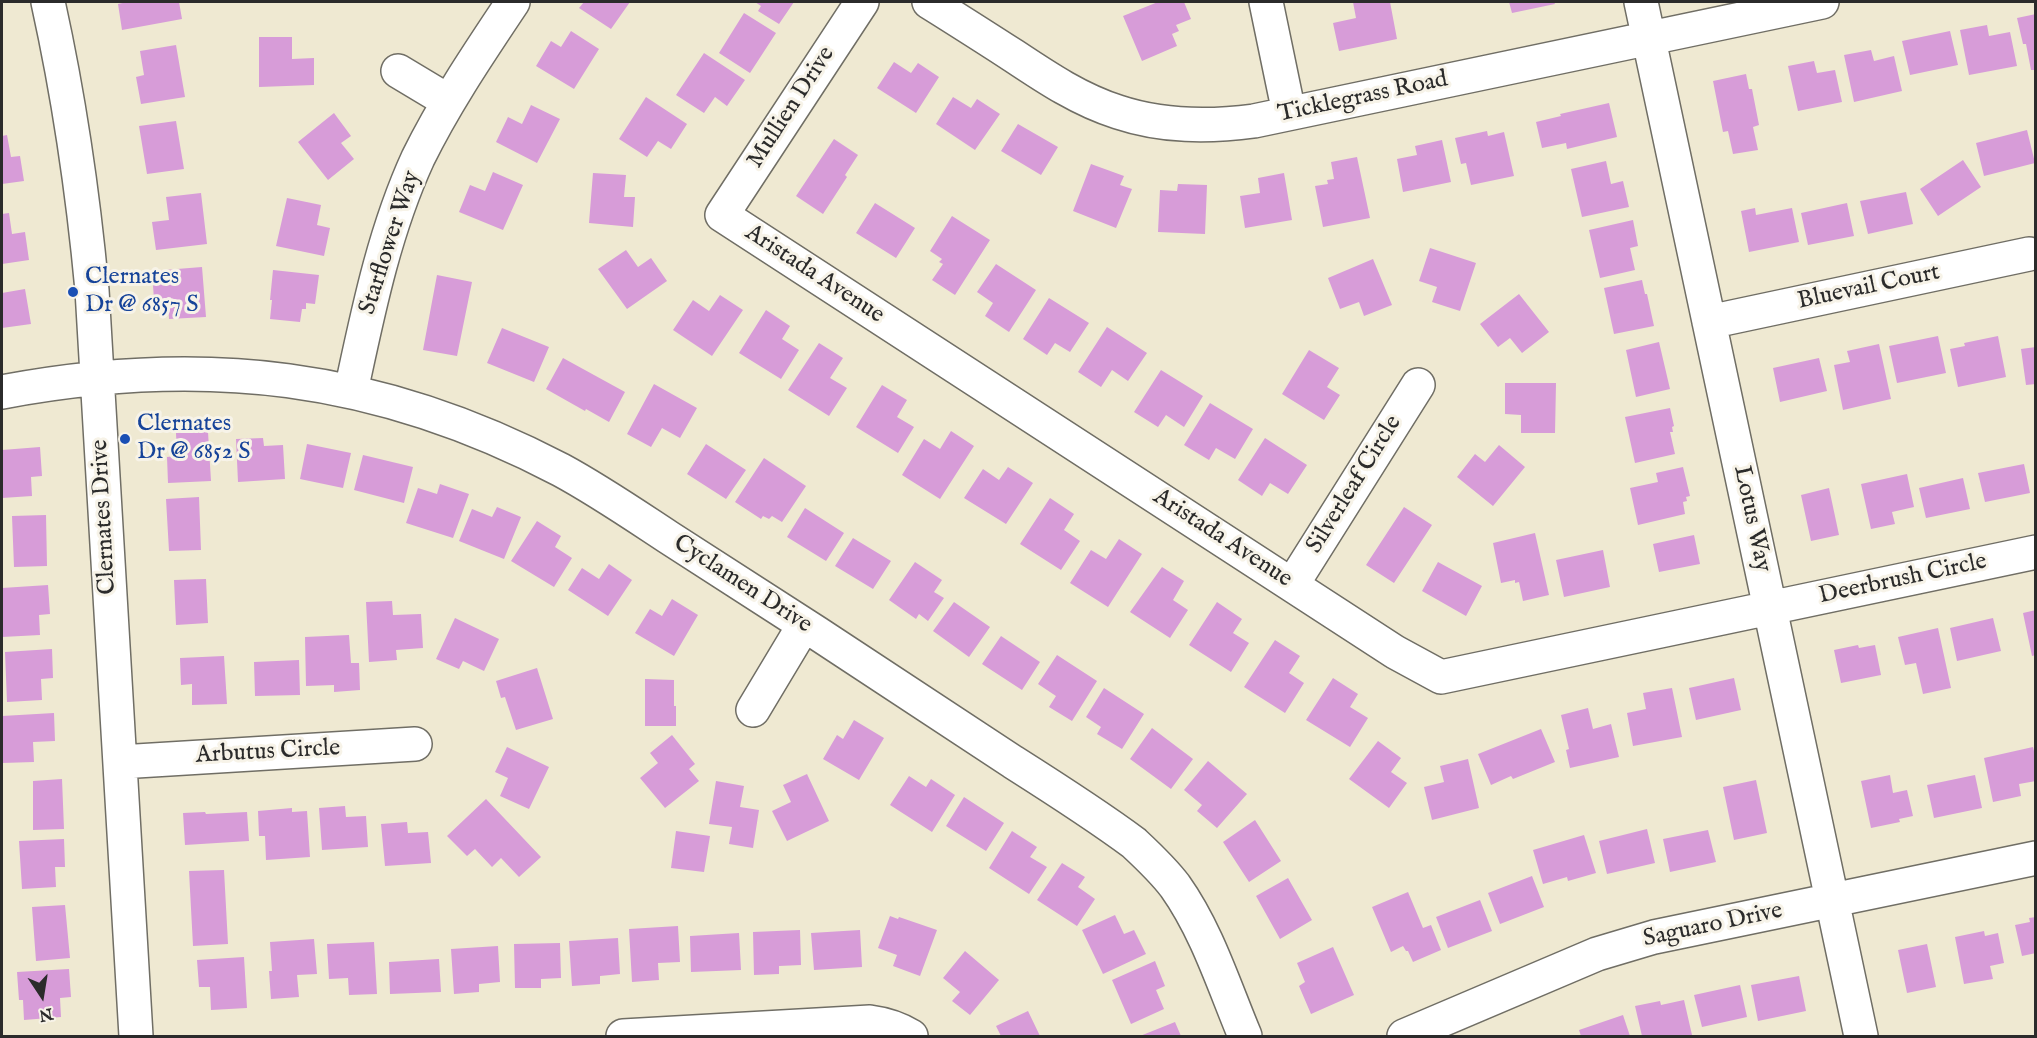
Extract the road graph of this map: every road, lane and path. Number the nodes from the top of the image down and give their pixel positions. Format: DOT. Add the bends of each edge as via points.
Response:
graph roads {
  1 [pos="48,2"];
  2 [pos="513,2"];
  3 [pos="862,2"];
  4 [pos="929,2"];
  5 [pos="1266,2"];
  6 [pos="1641,2"];
  7 [pos="1822,2"];
  8 [pos="1648,38"];
  9 [pos="398,71"];
  10 [pos="448,101"];
  11 [pos="1289,113"];
  12 [pos="722,216"];
  13 [pos="2029,254"];
  14 [pos="1709,322"];
  15 [pos="97,377"];
  16 [pos="1418,385"];
  17 [pos="351,391"];
  18 [pos="2,392"];
  19 [pos="2036,552"];
  20 [pos="1292,585"];
  21 [pos="1770,609"];
  22 [pos="804,625"];
  23 [pos="753,710"];
  24 [pos="415,744"];
  25 [pos="120,762"];
  26 [pos="2036,858"];
  27 [pos="1832,901"];
  28 [pos="136,1036"];
  29 [pos="623,1036"];
  30 [pos="911,1036"];
  31 [pos="1245,1036"];
  32 [pos="1404,1036"];
  33 [pos="1861,1036"];
  1 -- 15 [label="street, Clernates Drive" via="80,174"];
  2 -- 10 [label="street, Starflower Way"];
  3 -- 12 [label="street, Mullien Drive"];
  4 -- 11 [label="street, Ticklegrass Road" via="1068,91 1119,112 1154,121 1200,125 1254,121"];
  5 -- 11 [label="street"];
  6 -- 8 [label="street, Lotus Way"];
  7 -- 8 [label="street, Ticklegrass Road"];
  8 -- 11 [label="street, Ticklegrass Road"];
  8 -- 14 [label="street, Lotus Way"];
  9 -- 10 [label="street"];
  10 -- 17 [label="street, Starflower Way" via="418,159 393,225"];
  12 -- 20 [label="street, Aristada Avenue"];
  13 -- 14 [label="street, Bluevail Court"];
  14 -- 21 [label="street, Lotus Way"];
  15 -- 17 [label="street, Cyclamen Drive" via="201,373"];
  15 -- 18 [label="street, Cyclamen Drive"];
  15 -- 25 [label="street, Clernates Drive"];
  16 -- 20 [label="street, Silverleaf Circle"];
  17 -- 22 [label="street, Cyclamen Drive" via="439,416 563,471"];
  19 -- 21 [label="street, Deerbrush Circle"];
  20 -- 21 [label="street, Aristada Avenue" via="1441,677"];
  21 -- 27 [label="street, Lotus Way"];
  22 -- 23 [label="street"];
  22 -- 31 [label="street, Cyclamen Drive" via="1113,827 1149,857 1190,909"];
  24 -- 25 [label="street, Arbutus Circle"];
  25 -- 28 [label="street, Clernates Drive"];
  26 -- 27 [label="street, Saguaro Drive"];
  27 -- 32 [label="street, Saguaro Drive" via="1654,938 1597,954"];
  27 -- 33 [label="street, Lotus Way"];
  29 -- 30 [label="street" via="870,1022"];
}
